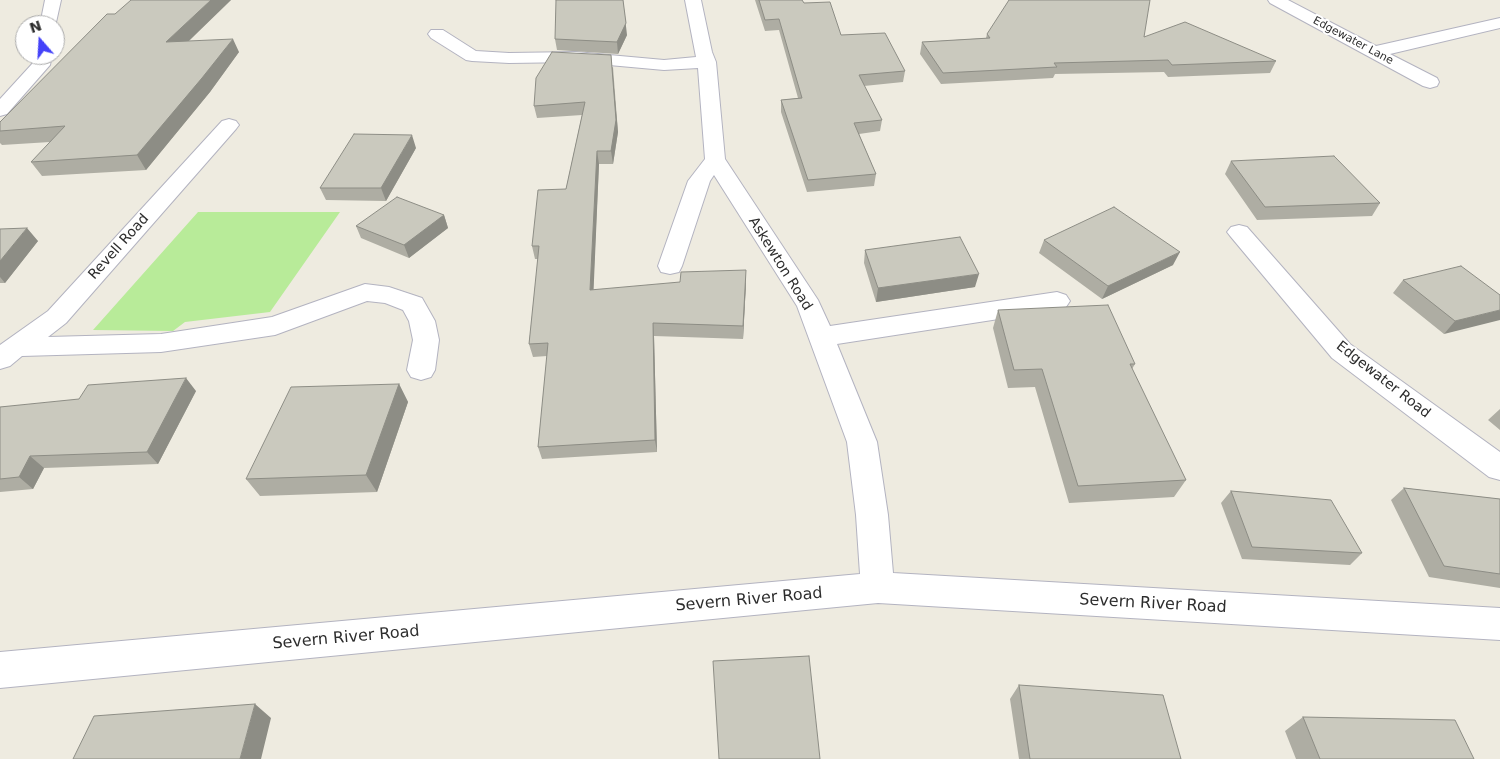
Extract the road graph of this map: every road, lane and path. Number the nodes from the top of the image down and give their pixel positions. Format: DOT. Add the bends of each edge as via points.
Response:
graph roads {
  1 [pos="53,0"];
  2 [pos="693,0"];
  3 [pos="1276,0"];
  4 [pos="50,15"];
  5 [pos="1500,23"];
  6 [pos="437,34"];
  7 [pos="1374,52"];
  8 [pos="707,62"];
  9 [pos="42,65"];
  10 [pos="1430,82"];
  11 [pos="0,110"];
  12 [pos="229,125"];
  13 [pos="715,159"];
  14 [pos="1239,232"];
  15 [pos="670,266"];
  16 [pos="1057,301"];
  17 [pos="821,337"];
  18 [pos="8,353"];
  19 [pos="421,370"];
  20 [pos="1500,468"];
  21 [pos="878,588"];
  22 [pos="1500,624"];
  23 [pos="0,670"];
  1 -- 4 [label="street"];
  2 -- 8 [label="street, Askewton Road"];
  3 -- 7 [label="street, Edgewater Lane"];
  5 -- 7 [label="street"];
  6 -- 8 [label="street" via="472,56 586,58 664,65"];
  7 -- 10 [label="street, Edgewater Lane"];
  8 -- 13 [label="street, Askewton Road"];
  9 -- 11 [label="street"];
  12 -- 18 [label="street, Revell Road" via="57,317"];
  13 -- 15 [label="street" via="699,181"];
  13 -- 17 [label="street, Askewton Road" via="809,306"];
  14 -- 20 [label="street, Edgewater Road" via="1341,351"];
  16 -- 17 [label="street"];
  17 -- 21 [label="street, Askewton Road" via="862,442"];
  18 -- 19 [label="street" via="161,343 275,326 365,292 413,304 422,321 426,340"];
  21 -- 22 [label="street, Severn River Road"];
  21 -- 23 [label="street, Severn River Road"];
}
